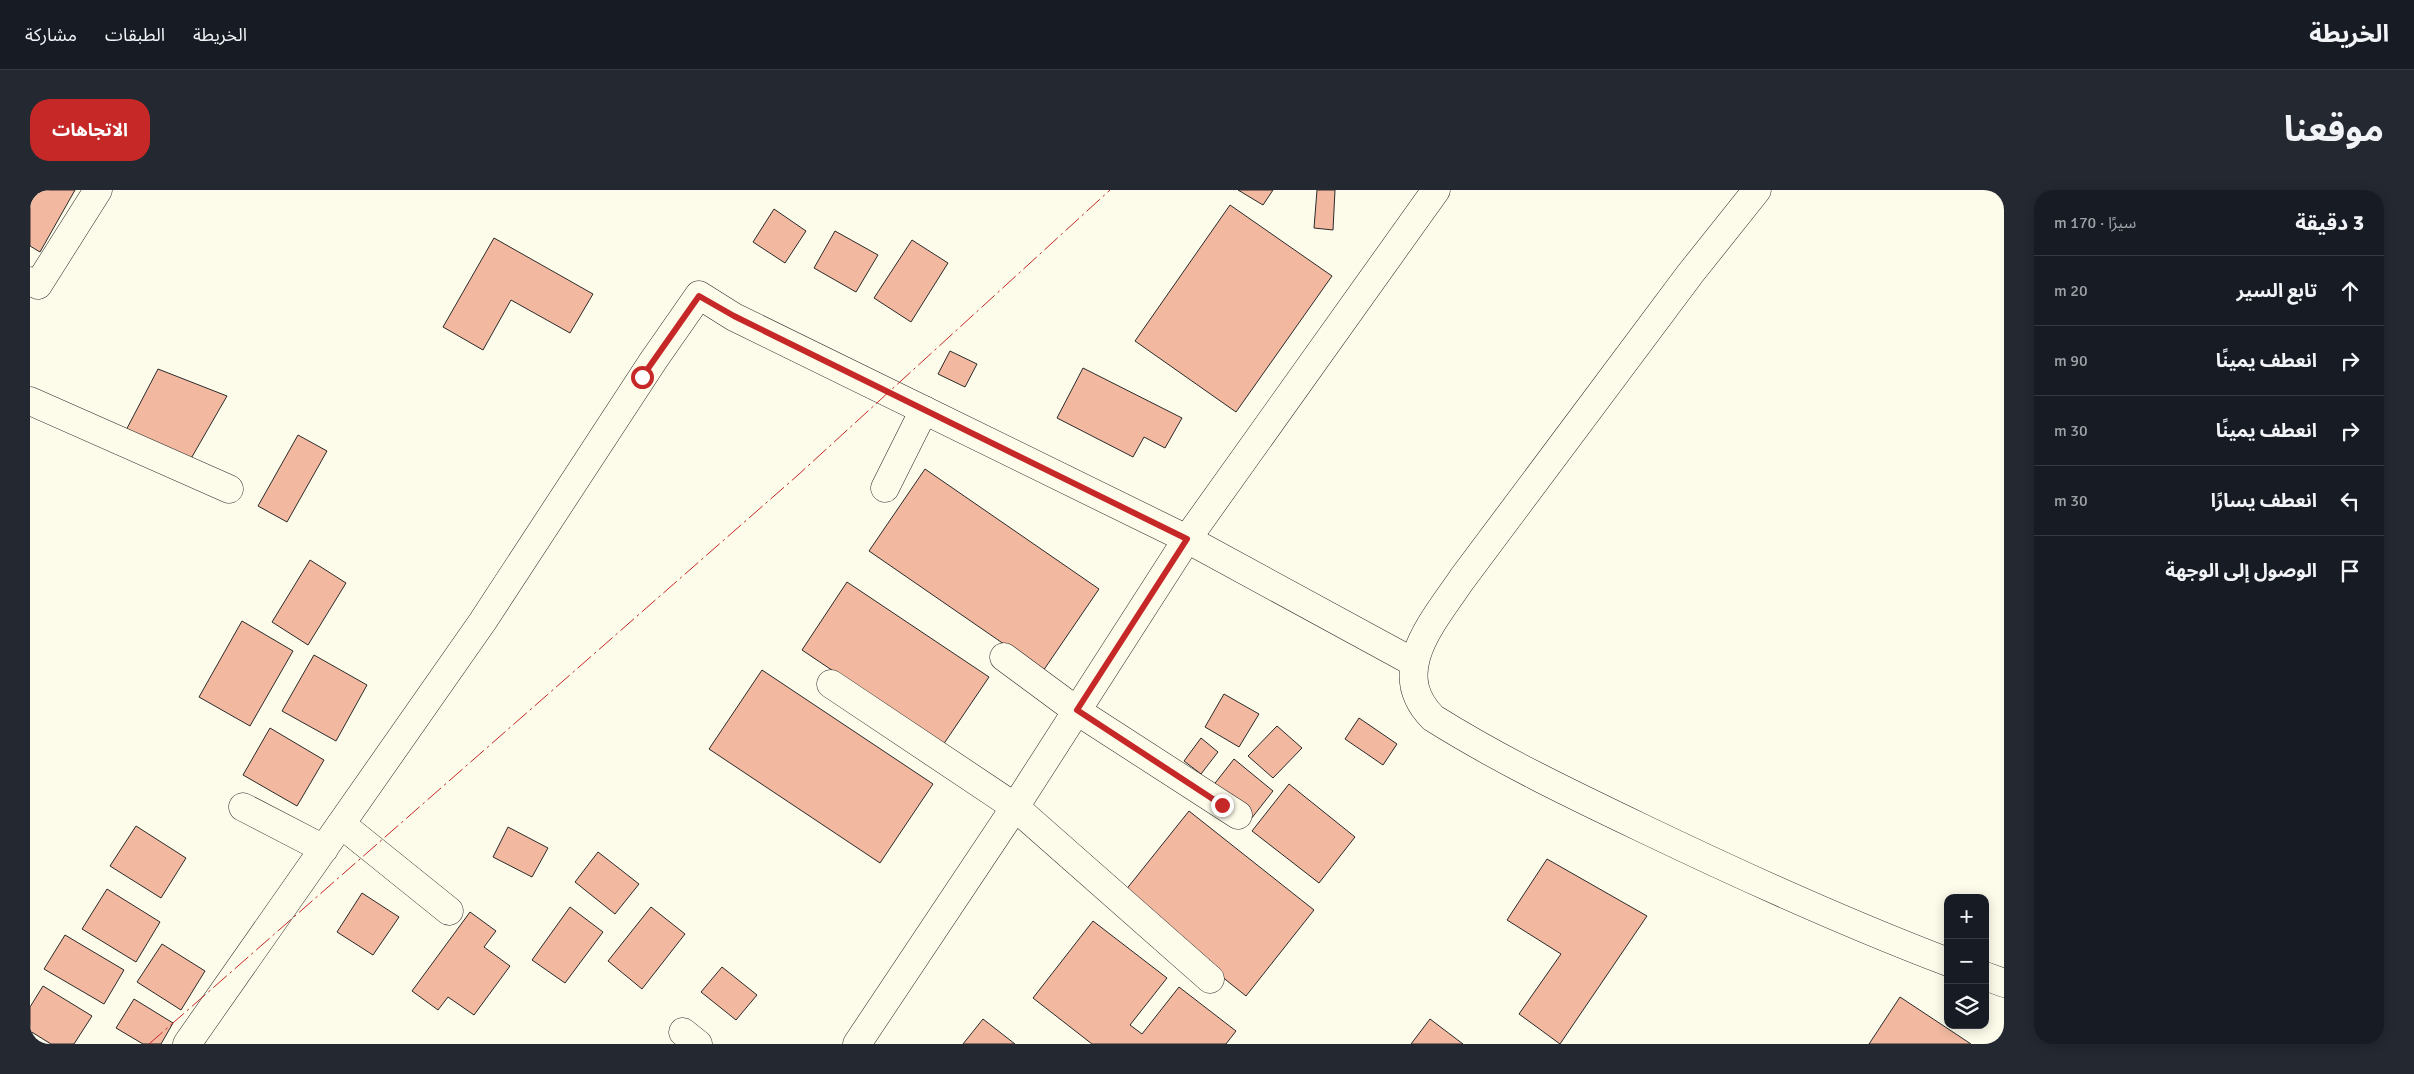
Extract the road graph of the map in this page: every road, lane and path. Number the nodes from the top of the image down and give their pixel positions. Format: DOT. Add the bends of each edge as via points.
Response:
graph roads {
  1 [pos="98,190"];
  2 [pos="1436,190"];
  3 [pos="1757,190"];
  4 [pos="34,283"];
  5 [pos="30,401"];
  6 [pos="924,410"];
  7 [pos="885,488"];
  8 [pos="229,489"];
  9 [pos="1187,539"];
  10 [pos="1004,657"];
  11 [pos="1413,662"];
  12 [pos="831,684"];
  13 [pos="1077,710"];
  14 [pos="1014,806"];
  15 [pos="243,807"];
  16 [pos="1238,815"];
  17 [pos="341,824"];
  18 [pos="324,849"];
  19 [pos="449,911"];
  20 [pos="1944,960"];
  21 [pos="1989,977"];
  22 [pos="1210,978"];
  23 [pos="2004,983"];
  24 [pos="188,1044"];
  25 [pos="857,1044"];
  1 -- 4 [label="street"];
  2 -- 9 [label="street"];
  3 -- 11 [label="street" via="1690,274 1462,579 1432,624"];
  5 -- 8 [label="street"];
  6 -- 7 [label="street"];
  6 -- 9 [label="street"];
  6 -- 17 [label="street" via="699,296 483,621"];
  9 -- 11 [label="street"];
  9 -- 13 [label="street"];
  10 -- 13 [label="street"];
  11 -- 20 [label="street" via="1414,688 1421,706 1461,736 1539,778 1760,884"];
  12 -- 14 [label="street"];
  13 -- 14 [label="street"];
  13 -- 16 [label="street"];
  14 -- 22 [label="street"];
  14 -- 25 [label="street"];
  15 -- 18 [label="street"];
  17 -- 18 [label="street"];
  17 -- 19 [label="street"];
  18 -- 24 [label="street"];
  21 -- 23 [label="street"];
}
